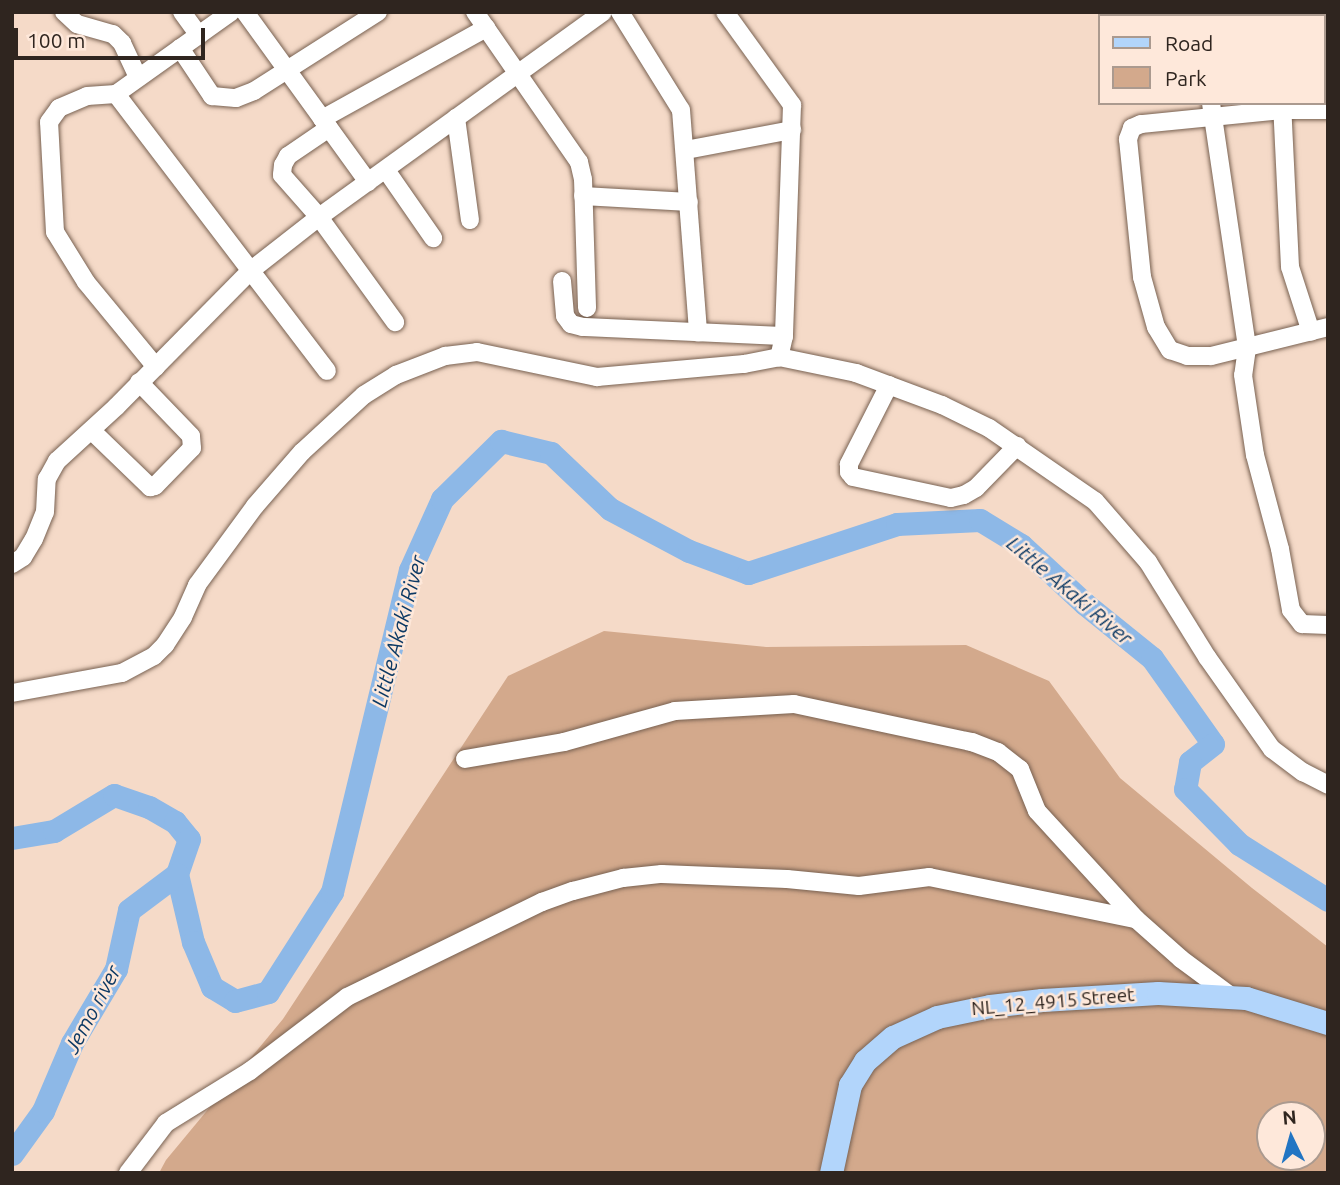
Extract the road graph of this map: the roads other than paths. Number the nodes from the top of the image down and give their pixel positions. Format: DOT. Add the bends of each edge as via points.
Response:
graph roads {
  1 [pos="64,12"];
  2 [pos="182,12"];
  3 [pos="231,12"];
  4 [pos="245,12"];
  5 [pos="378,12"];
  6 [pos="475,12"];
  7 [pos="725,12"];
  8 [pos="606,13"];
  9 [pos="486,28"];
  10 [pos="199,35"];
  11 [pos="180,48"];
  12 [pos="286,70"];
  13 [pos="518,73"];
  14 [pos="138,78"];
  15 [pos="116,94"];
  16 [pos="1282,107"];
  17 [pos="1212,110"];
  18 [pos="1328,110"];
  19 [pos="456,118"];
  20 [pos="326,124"];
  21 [pos="792,130"];
  22 [pos="686,150"];
  23 [pos="386,170"];
  24 [pos="368,182"];
  25 [pos="583,197"];
  26 [pos="689,202"];
  27 [pos="319,217"];
  28 [pos="470,220"];
  29 [pos="433,238"];
  30 [pos="250,271"];
  31 [pos="562,281"];
  32 [pos="587,308"];
  33 [pos="395,322"];
  34 [pos="1319,329"];
  35 [pos="698,332"];
  36 [pos="784,336"];
  37 [pos="1247,348"];
  38 [pos="779,357"];
  39 [pos="156,367"];
  40 [pos="327,371"];
  41 [pos="139,382"];
  42 [pos="889,384"];
  43 [pos="92,430"];
  44 [pos="1017,446"];
  45 [pos="12,564"];
  46 [pos="1328,625"];
  47 [pos="12,693"];
  48 [pos="465,759"];
  49 [pos="1328,785"];
  50 [pos="1136,919"];
  51 [pos="1231,996"];
  52 [pos="1328,1023"];
  53 [pos="1328,1030"];
  54 [pos="128,1173"];
  55 [pos="831,1173"];
  56 [pos="837,1173"];
  1 -- 14 [label="street" via="77,24 113,34"];
  2 -- 10 [label="street"];
  3 -- 10 [label="street"];
  4 -- 12 [label="street"];
  5 -- 12 [label="street"];
  6 -- 9 [label="street"];
  7 -- 21 [label="street" via="785,92 792,105"];
  8 -- 13 [label="street"];
  8 -- 22 [label="street" via="674,95 681,110"];
  9 -- 13 [label="street"];
  9 -- 20 [label="street"];
  10 -- 11 [label="street"];
  11 -- 12 [label="street" via="212,96 222,99 254,91"];
  11 -- 14 [label="street"];
  12 -- 20 [label="street"];
  13 -- 19 [label="street"];
  13 -- 25 [label="street" via="579,162"];
  14 -- 15 [label="street"];
  15 -- 30 [label="street"];
  15 -- 39 [label="street" via="87,96 59,108 49,122 55,232 86,282"];
  16 -- 17 [label="street"];
  16 -- 18 [label="street"];
  16 -- 34 [label="street" via="1290,267"];
  17 -- 37 [label="street"];
  17 -- 37 [label="street" via="1132,128 1128,139 1142,277 1156,327 1170,350 1186,356 1212,356"];
  19 -- 23 [label="street"];
  19 -- 28 [label="street"];
  20 -- 24 [label="street"];
  20 -- 27 [label="street" via="282,165 282,176"];
  21 -- 22 [label="street"];
  21 -- 36 [label="street"];
  22 -- 26 [label="street"];
  23 -- 24 [label="street"];
  23 -- 29 [label="street"];
  24 -- 27 [label="street"];
  25 -- 26 [label="street"];
  25 -- 32 [label="street"];
  26 -- 35 [label="street"];
  27 -- 30 [label="street"];
  27 -- 33 [label="street"];
  30 -- 39 [label="street"];
  30 -- 40 [label="street"];
  31 -- 35 [label="street" via="565,316 571,324"];
  34 -- 37 [label="street"];
  35 -- 36 [label="street"];
  36 -- 38 [label="street"];
  37 -- 46 [label="street" via="1243,375 1255,455 1291,610 1302,624"];
  38 -- 42 [label="street"];
  38 -- 47 [label="street" via="597,377 477,352 445,356 396,376 364,395 302,452 255,506 197,585 183,617 155,656 122,673"];
  39 -- 41 [label="street"];
  41 -- 43 [label="street"];
  41 -- 43 [label="street" via="191,436 192,448 155,486 150,487"];
  42 -- 44 [label="street" via="942,405"];
  42 -- 44 [label="street" via="849,464 853,477 951,498 976,488"];
  43 -- 45 [label="street" via="57,461 47,479 45,512 34,539 23,557"];
  44 -- 49 [label="street" via="1095,501 1116,523 1149,562 1260,734 1284,760"];
  48 -- 50 [label="street" via="565,741 675,711 794,704 972,742 998,752 1020,769 1037,811"];
  50 -- 51 [label="street"];
  50 -- 54 [label="street" via="929,877 870,886 662,874 586,888 542,902 347,997 250,1070 166,1123"];
  51 -- 52 [label="main road, NL_12_4915 Street"];
  51 -- 55 [label="main road, NL_12_4915 Street" via="1132,994 1042,1000 963,1010 916,1025 875,1050 856,1074"];
  53 -- 56 [label="main road, NL_12_4915 Street" via="1246,1006 1203,1001 1045,1006 942,1023 900,1041 871,1065 853,1098"];
}
